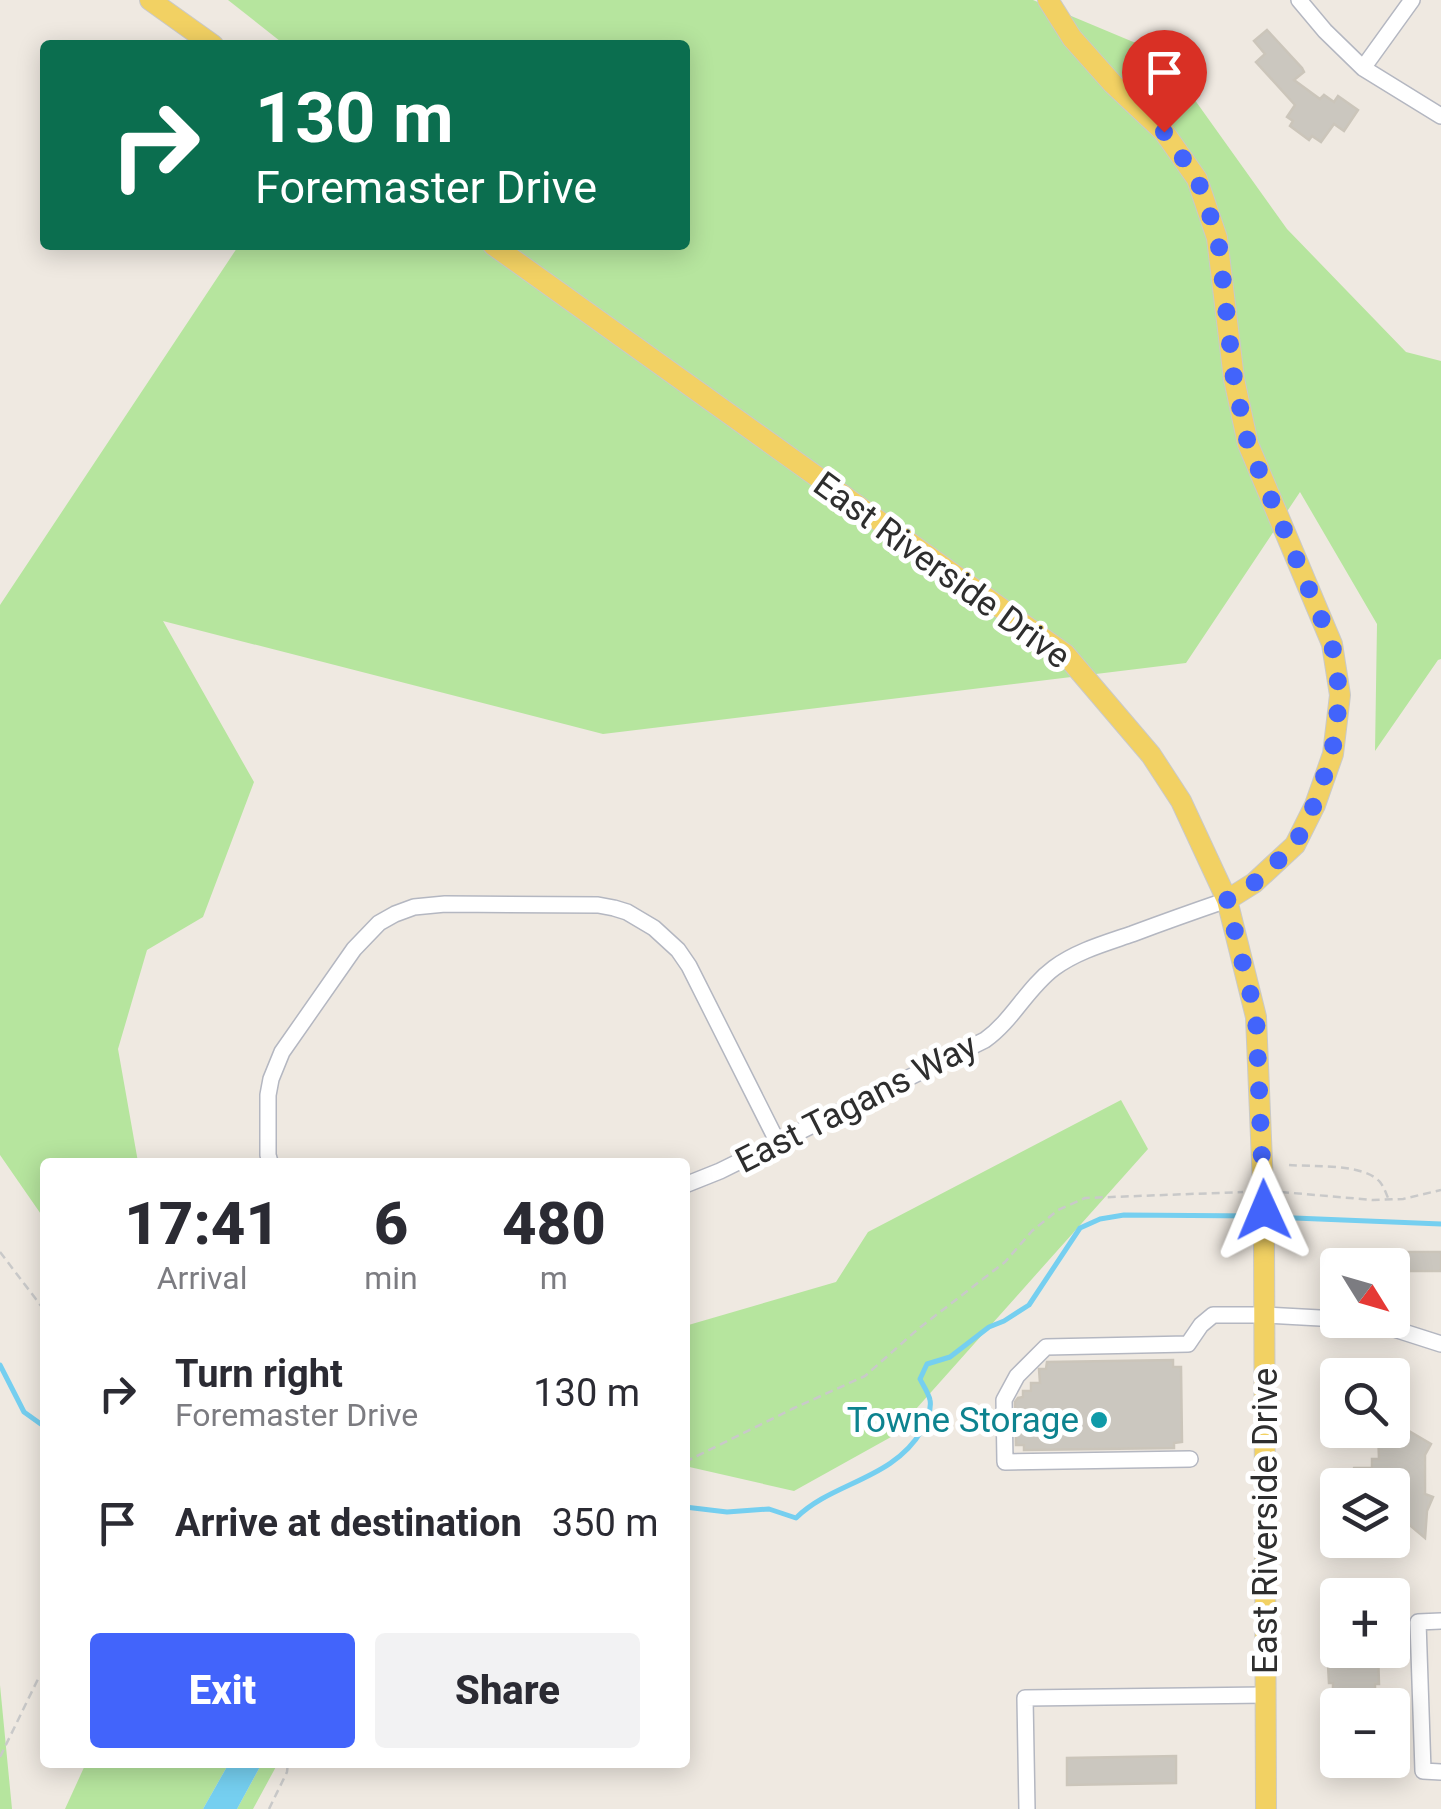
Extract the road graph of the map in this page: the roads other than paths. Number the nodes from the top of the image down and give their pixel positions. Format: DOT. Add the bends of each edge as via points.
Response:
graph roads {
  1 [pos="150,0"];
  2 [pos="1048,0"];
  3 [pos="1299,0"];
  4 [pos="1412,0"];
  5 [pos="206,40"];
  6 [pos="1363,68"];
  7 [pos="1441,116"];
  8 [pos="500,250"];
  9 [pos="1227,900"];
  10 [pos="778,1143"];
  11 [pos="269,1158"];
  12 [pos="690,1183"];
  13 [pos="1264,1315"];
  14 [pos="1320,1318"];
  15 [pos="1410,1334"];
  16 [pos="1441,1344"];
  17 [pos="1190,1460"];
  18 [pos="1441,1621"];
  19 [pos="1266,1695"];
  20 [pos="1441,1772"];
  21 [pos="1027,1809"];
  22 [pos="1266,1809"];
  1 -- 5 [label="main road"];
  2 -- 9 [label="main road" via="1072,38 1164,132 1197,178 1218,238 1248,444 1332,644 1340,695 1332,754 1314,805 1295,845"];
  3 -- 6 [label="street"];
  4 -- 6 [label="street"];
  6 -- 7 [label="street"];
  8 -- 9 [label="main road, East Riverside Drive" via="1066,654 1151,754 1181,800"];
  9 -- 10 [label="street, East Tagans Way" via="1067,960 985,1040"];
  9 -- 13 [label="main road, East Riverside Drive, bridge" via="1256,1016"];
  10 -- 11 [label="street" via="689,966 654,928 627,912 598,906 445,904 414,908 379,924 291,1036 268,1095"];
  10 -- 12 [label="street, East Tagans Way"];
  13 -- 14 [label="street"];
  13 -- 17 [label="street" via="1213,1315 1188,1344 1046,1348 1004,1400 1005,1462"];
  13 -- 19 [label="main road, East Riverside Drive"];
  15 -- 16 [label="street"];
  18 -- 20 [label="street" via="1418,1622 1423,1771"];
  19 -- 21 [label="street" via="1025,1698"];
  19 -- 22 [label="main road, East Riverside Drive"];
}
